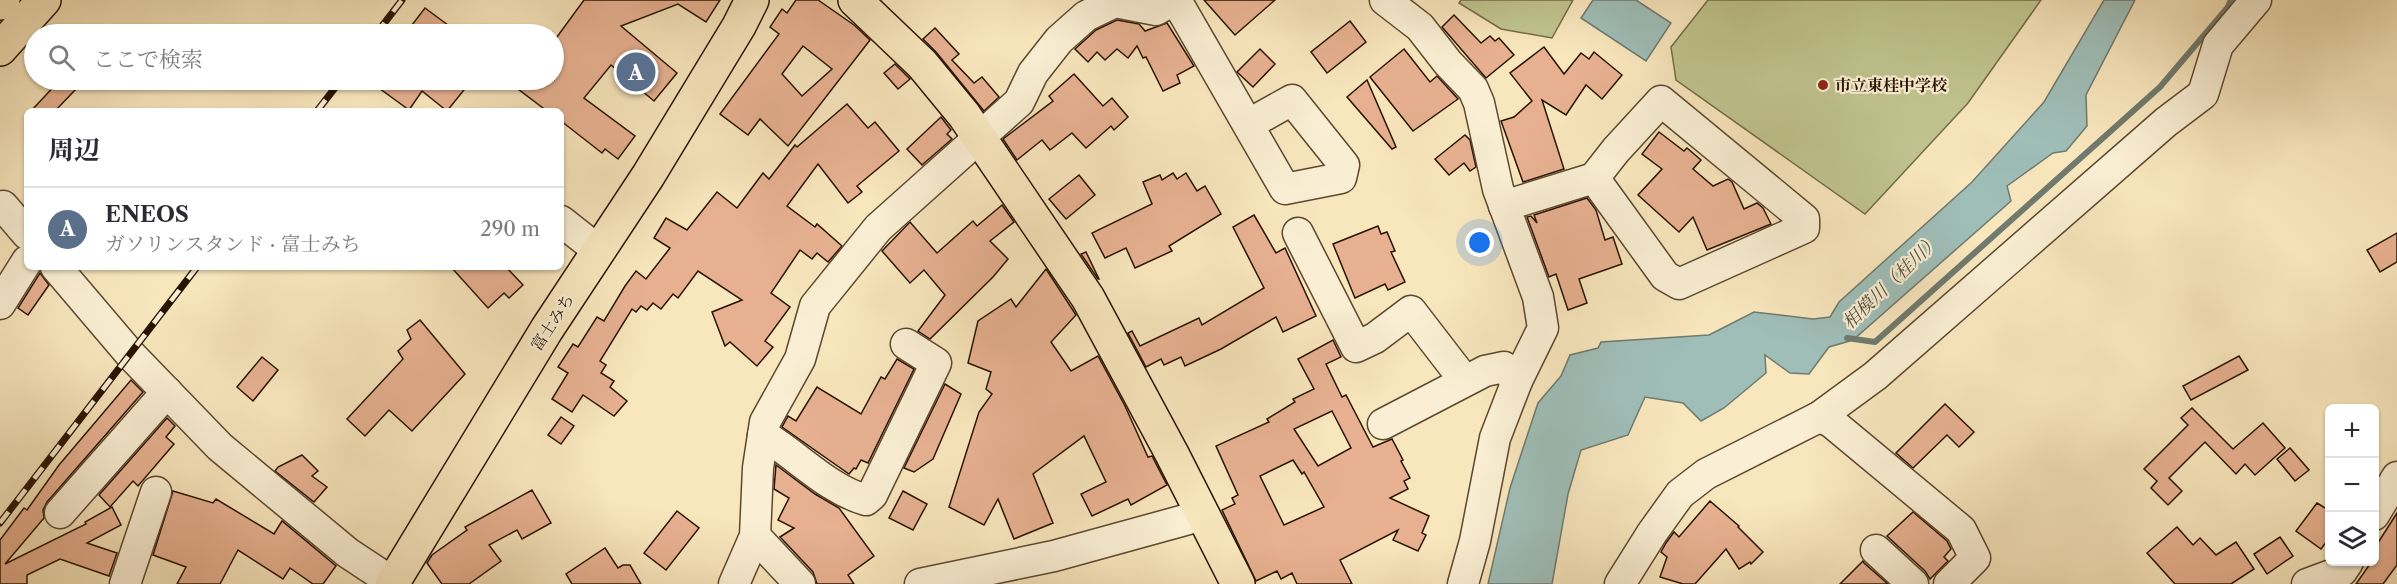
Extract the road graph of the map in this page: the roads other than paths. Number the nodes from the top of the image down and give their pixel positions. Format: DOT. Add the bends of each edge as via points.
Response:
graph roads {
  1 [pos="44,0"];
  2 [pos="752,0"];
  3 [pos="855,0"];
  4 [pos="1175,0"];
  5 [pos="1385,0"];
  6 [pos="2256,0"];
  7 [pos="0,50"];
  8 [pos="1249,124"];
  9 [pos="979,135"];
  10 [pos="1594,178"];
  11 [pos="1504,206"];
  12 [pos="0,209"];
  13 [pos="564,223"];
  14 [pos="24,230"];
  15 [pos="1299,233"];
  16 [pos="599,251"];
  17 [pos="24,266"];
  18 [pos="59,270"];
  19 [pos="0,304"];
  20 [pos="906,344"];
  21 [pos="1465,381"];
  22 [pos="1516,381"];
  23 [pos="167,392"];
  24 [pos="1819,417"];
  25 [pos="1383,424"];
  26 [pos="763,435"];
  27 [pos="2397,477"];
  28 [pos="156,492"];
  29 [pos="2376,512"];
  30 [pos="60,513"];
  31 [pos="1203,515"];
  32 [pos="755,536"];
  33 [pos="1876,550"];
  34 [pos="2348,572"];
  35 [pos="394,583"];
  36 [pos="125,584"];
  37 [pos="734,584"];
  38 [pos="800,584"];
  39 [pos="920,584"];
  40 [pos="1238,584"];
  41 [pos="1463,584"];
  42 [pos="1620,584"];
  43 [pos="1913,584"];
  44 [pos="1949,584"];
  45 [pos="2307,584"];
  1 -- 7 [label="main road"];
  2 -- 16 [label="main road, 富士みち"];
  3 -- 9 [label="main road" via="922,64"];
  4 -- 8 [label="street"];
  4 -- 9 [label="street" via="1156,10 1115,2 1086,16 1059,40 1033,73 1019,102"];
  5 -- 11 [label="street" via="1420,27 1473,89"];
  6 -- 24 [label="street" via="2218,45 2203,94 1875,376"];
  9 -- 26 [label="street" via="878,228 815,306 800,359 765,422"];
  9 -- 31 [label="main road" via="1088,298"];
  10 -- 10 [label="street" via="1661,101 1804,219 1804,228 1679,284 1665,276"];
  10 -- 11 [label="street"];
  11 -- 22 [label="street" via="1538,297 1543,328"];
  12 -- 14 [label="street" via="3,206"];
  13 -- 16 [label="street"];
  15 -- 21 [label="street" via="1356,347 1384,333 1411,311"];
  16 -- 35 [label="main road, 富士みち" via="547,329"];
  17 -- 19 [label="street"];
  18 -- 23 [label="street"];
  20 -- 26 [label="street" via="936,363 872,495 866,500 826,479"];
  21 -- 22 [label="street" via="1504,367"];
  21 -- 25 [label="street"];
  22 -- 41 [label="street" via="1495,438"];
  23 -- 30 [label="street"];
  23 -- 35 [label="street" via="220,447 348,553"];
  24 -- 42 [label="street" via="1706,474 1680,494"];
  24 -- 44 [label="street" via="1831,422 1961,530 1975,558"];
  26 -- 32 [label="street"];
  27 -- 29 [label="street"];
  28 -- 36 [label="street"];
  31 -- 39 [label="street" via="1054,556"];
  31 -- 40 [label="main road"];
  32 -- 37 [label="street"];
  32 -- 38 [label="street"];
  33 -- 43 [label="street"];
  34 -- 45 [label="street"];
}
